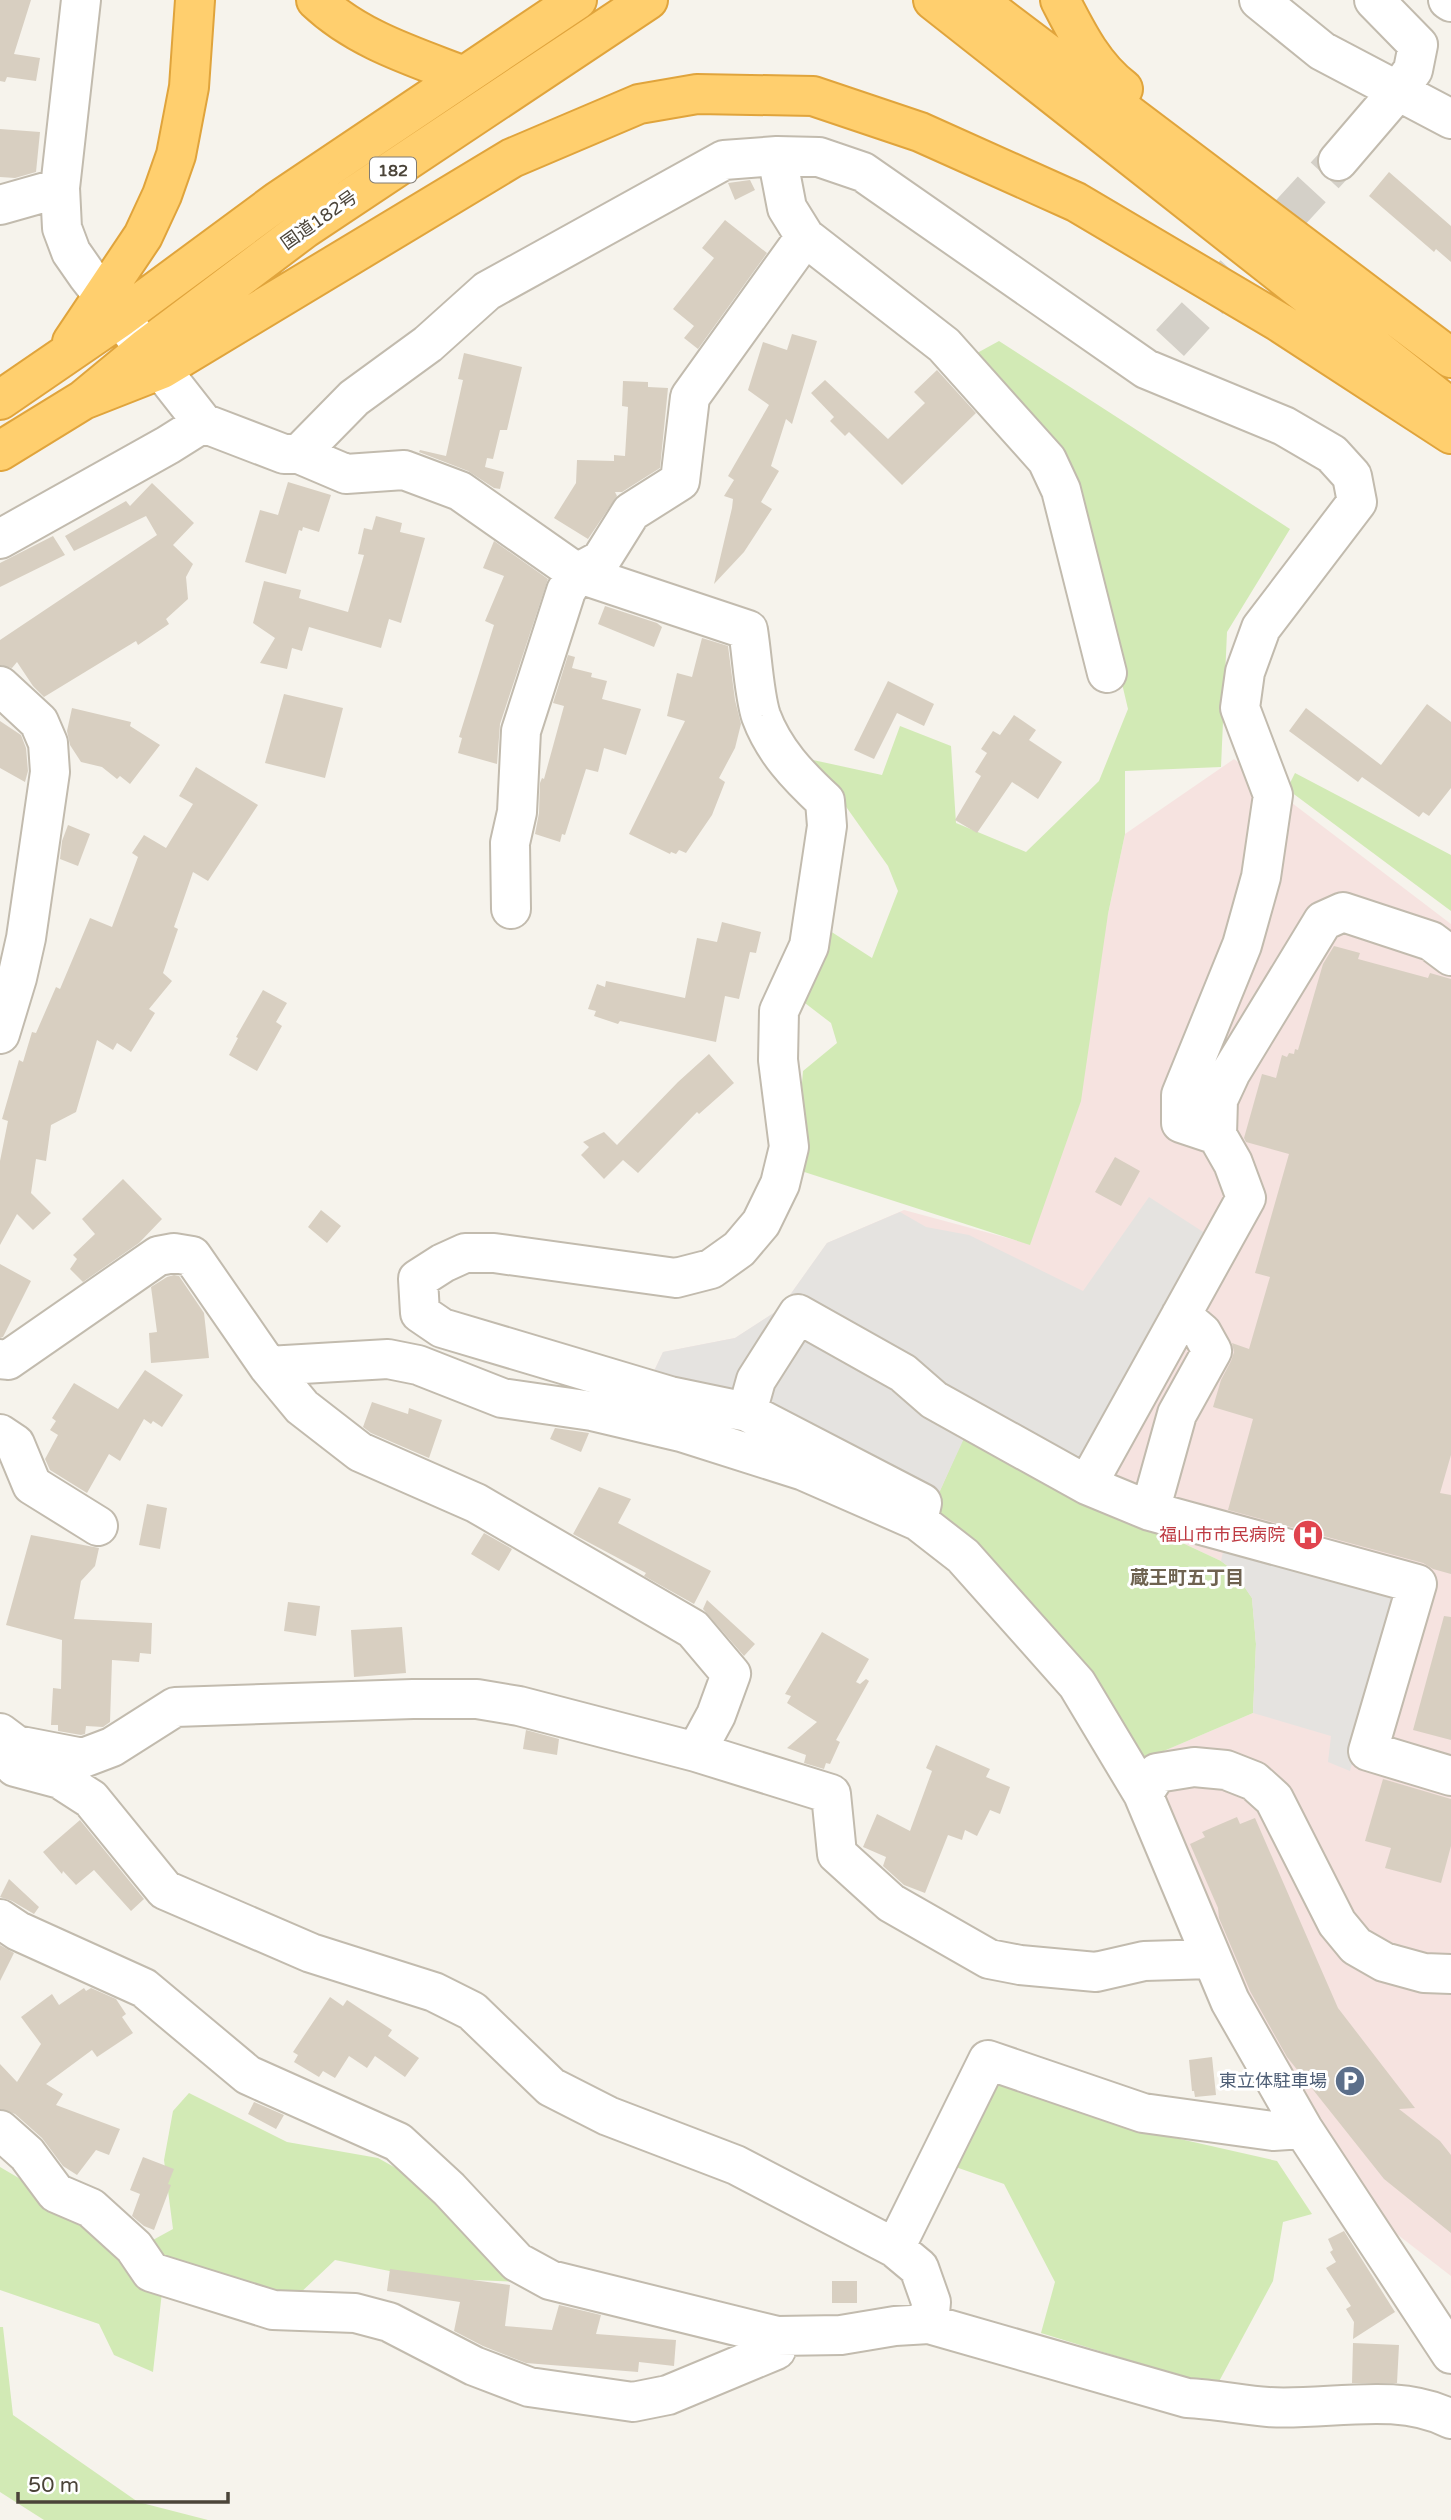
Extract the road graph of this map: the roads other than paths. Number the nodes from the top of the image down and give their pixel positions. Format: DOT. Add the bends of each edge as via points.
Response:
graph roads {
  1 [pos="81,0"];
  2 [pos="195,0"];
  3 [pos="316,0"];
  4 [pos="578,0"];
  5 [pos="648,0"];
  6 [pos="933,0"];
  7 [pos="977,0"];
  8 [pos="1060,0"];
  9 [pos="1258,0"];
  10 [pos="1374,0"];
  11 [pos="464,76"];
  12 [pos="1398,91"];
  13 [pos="1451,118"];
  14 [pos="777,156"];
  15 [pos="1338,161"];
  16 [pos="60,188"];
  17 [pos="0,205"];
  18 [pos="805,237"];
  19 [pos="112,305"];
  20 [pos="1451,335"];
  21 [pos="1451,358"];
  22 [pos="154,359"];
  23 [pos="0,400"];
  24 [pos="1451,408"];
  25 [pos="203,423"];
  26 [pos="1451,434"];
  27 [pos="0,452"];
  28 [pos="299,454"];
  29 [pos="0,539"];
  30 [pos="577,573"];
  31 [pos="1107,673"];
  32 [pos="0,686"];
  33 [pos="511,909"];
  34 [pos="1451,956"];
  35 [pos="0,1034"];
  36 [pos="1217,1135"];
  37 [pos="1181,1315"];
  38 [pos="0,1360"];
  39 [pos="268,1366"];
  40 [pos="747,1412"];
  41 [pos="0,1434"];
  42 [pos="1087,1485"];
  43 [pos="1150,1511"];
  44 [pos="918,1521"];
  45 [pos="98,1526"];
  46 [pos="0,1733"];
  47 [pos="696,1752"];
  48 [pos="0,1756"];
  49 [pos="1451,1776"];
  50 [pos="1143,1794"];
  51 [pos="0,1919"];
  52 [pos="1212,1959"];
  53 [pos="1451,1974"];
  54 [pos="1303,2129"];
  55 [pos="0,2130"];
  56 [pos="895,2248"];
  57 [pos="929,2325"];
  58 [pos="777,2336"];
  59 [pos="1451,2354"];
  60 [pos="1451,2419"];
  1 -- 16 [label="street"];
  2 -- 19 [label="highway" via="189,87 176,155"];
  3 -- 11 [label="highway" via="358,32"];
  4 -- 11 [label="highway, 182"];
  5 -- 22 [label="highway, 国道182号 / 182" via="304,229"];
  6 -- 24 [label="highway"];
  7 -- 21 [label="highway"];
  8 -- 20 [label="highway" via="1106,76"];
  9 -- 12 [label="street" via="1322,51"];
  10 -- 12 [label="street" via="1419,45 1413,70"];
  11 -- 19 [label="highway, 182"];
  12 -- 13 [label="street"];
  12 -- 15 [label="street"];
  14 -- 18 [label="street" via="788,208"];
  14 -- 28 [label="street" via="724,160 487,291 428,344 354,398"];
  14 -- 36 [label="street" via="819,157 863,172 1158,356 1332,454 1352,477 1357,502 1261,628 1245,673 1240,708 1273,795 1261,877 1242,945 1181,1096 1181,1123"];
  16 -- 17 [label="street"];
  16 -- 19 [label="street" via="62,228 71,252"];
  18 -- 30 [label="street" via="690,397 680,481 631,512 601,560"];
  18 -- 31 [label="street" via="944,345 1047,460 1061,490"];
  19 -- 22 [label="street"];
  19 -- 23 [label="highway, 182" via="64,356"];
  22 -- 25 [label="street"];
  22 -- 26 [label="highway" via="512,158 639,104 697,94 813,96 920,132 1076,202 1279,322"];
  22 -- 27 [label="highway, 国道182号 / 182"];
  25 -- 28 [label="street" via="284,454"];
  25 -- 29 [label="street"];
  28 -- 30 [label="street" via="346,474 404,470 460,491"];
  30 -- 33 [label="street" via="566,591 521,731 517,812 510,843"];
  30 -- 40 [label="street" via="748,630 760,714 795,774 825,801 827,826 809,946 779,1011 778,1059 789,1147 780,1184 761,1223 739,1249 711,1269 676,1278 534,1257 465,1253 418,1279 420,1312 442,1328 670,1396"];
  32 -- 35 [label="street" via="39,722 48,743 50,772 26,938"];
  34 -- 36 [label="street" via="1431,941 1343,912 1323,921 1231,1072 1218,1100"];
  36 -- 37 [label="street" via="1246,1198"];
  37 -- 42 [label="street"];
  37 -- 43 [label="street" via="1212,1350 1177,1414"];
  38 -- 39 [label="street" via="8,1360 158,1256 174,1253 192,1256"];
  39 -- 44 [label="street" via="388,1359 418,1365 502,1398 592,1411 681,1432 792,1467"];
  39 -- 47 [label="street" via="302,1408 360,1452 476,1503 693,1629 731,1674"];
  40 -- 42 [label="street" via="756,1380 798,1314 903,1373 934,1400"];
  40 -- 44 [label="street" via="922,1503"];
  41 -- 45 [label="street" via="15,1444 32,1485"];
  42 -- 43 [label="street"];
  43 -- 49 [label="street" via="1417,1584 1368,1751"];
  44 -- 50 [label="street" via="963,1556 1077,1684"];
  46 -- 47 [label="street" via="16,1745 83,1758 112,1747 175,1707 477,1699"];
  47 -- 52 [label="street" via="831,1794 836,1854 891,1903 989,1959 1096,1972 1144,1961"];
  48 -- 56 [label="street" via="10,1766 60,1779 90,1799 165,1890 311,1952 434,1992 472,2011 551,2087 608,2116 736,2165"];
  50 -- 52 [label="street"];
  50 -- 53 [label="street" via="1157,1773 1194,1767 1226,1770 1254,1781 1274,1799 1337,1923 1356,1946 1384,1962 1423,1973"];
  51 -- 58 [label="street" via="144,1989 248,2075 398,2142 517,2262 550,2280"];
  52 -- 54 [label="street" via="1230,2001"];
  54 -- 56 [label="street" via="1273,2131 1143,2113 988,2060"];
  54 -- 59 [label="street"];
  55 -- 58 [label="street" via="27,2154 56,2193 91,2208 134,2247 151,2272 273,2310 355,2313 390,2322 474,2366 529,2387 633,2402 668,2395 776,2350"];
  56 -- 57 [label="street" via="919,2268 931,2302"];
  57 -- 58 [label="street" via="841,2335"];
  57 -- 60 [label="street" via="1187,2398 1268,2407 1399,2405"];
}
